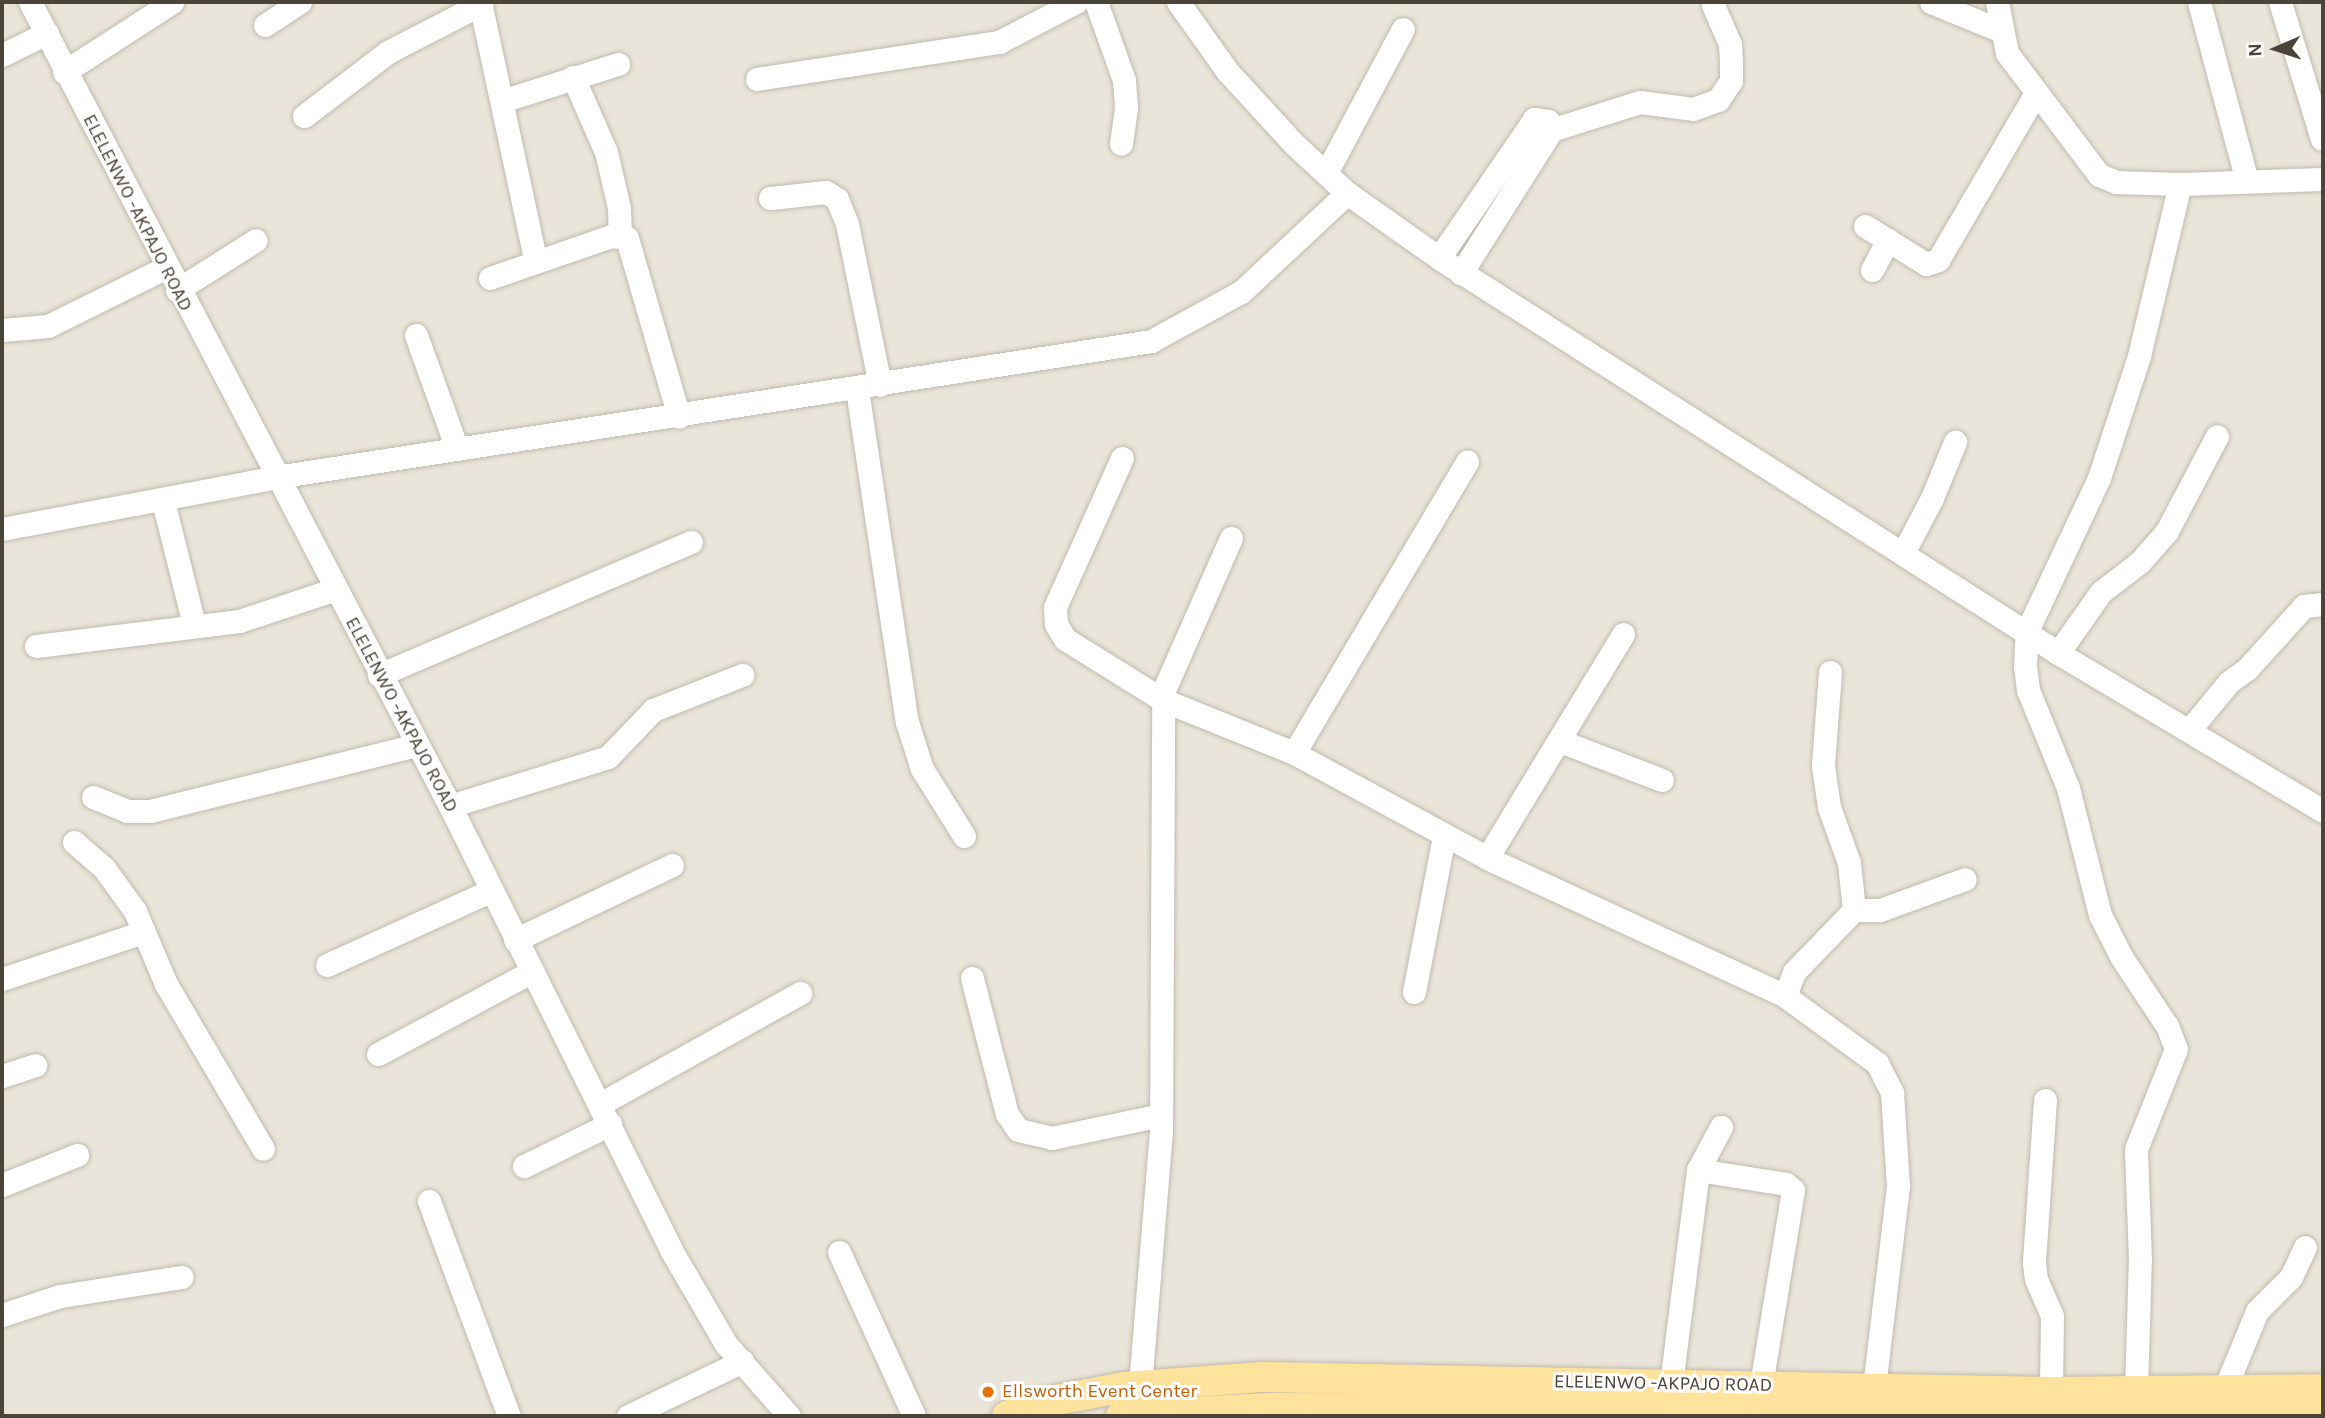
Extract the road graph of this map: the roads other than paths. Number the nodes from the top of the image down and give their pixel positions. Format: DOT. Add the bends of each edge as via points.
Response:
graph roads {
  1 [pos="30,2"];
  2 [pos="172,2"];
  3 [pos="300,2"];
  4 [pos="1076,2"];
  5 [pos="1096,2"];
  6 [pos="1178,2"];
  7 [pos="1931,2"];
  8 [pos="1997,2"];
  9 [pos="2199,2"];
  10 [pos="2280,2"];
  11 [pos="481,3"];
  12 [pos="1713,5"];
  13 [pos="265,26"];
  14 [pos="1403,29"];
  15 [pos="1999,30"];
  16 [pos="47,33"];
  17 [pos="2,55"];
  18 [pos="618,64"];
  19 [pos="64,72"];
  20 [pos="573,77"];
  21 [pos="757,79"];
  22 [pos="2036,93"];
  23 [pos="502,102"];
  24 [pos="304,116"];
  25 [pos="2322,139"];
  26 [pos="1121,144"];
  27 [pos="1326,173"];
  28 [pos="2323,179"];
  29 [pos="2247,181"];
  30 [pos="2180,184"];
  31 [pos="1347,192"];
  32 [pos="770,198"];
  33 [pos="1486,212"];
  34 [pos="1865,226"];
  35 [pos="620,235"];
  36 [pos="256,240"];
  37 [pos="1888,240"];
  38 [pos="1439,258"];
  39 [pos="536,259"];
  40 [pos="165,268"];
  41 [pos="1872,270"];
  42 [pos="1461,273"];
  43 [pos="490,278"];
  44 [pos="177,290"];
  45 [pos="2,330"];
  46 [pos="416,335"];
  47 [pos="880,385"];
  48 [pos="857,388"];
  49 [pos="679,417"];
  50 [pos="2217,436"];
  51 [pos="1955,442"];
  52 [pos="457,449"];
  53 [pos="1122,458"];
  54 [pos="1467,462"];
  55 [pos="276,477"];
  56 [pos="163,501"];
  57 [pos="2,529"];
  58 [pos="1231,538"];
  59 [pos="691,542"];
  60 [pos="1903,553"];
  61 [pos="336,589"];
  62 [pos="2323,604"];
  63 [pos="194,624"];
  64 [pos="2027,631"];
  65 [pos="1623,634"];
  66 [pos="36,646"];
  67 [pos="2058,653"];
  68 [pos="1830,672"];
  69 [pos="379,675"];
  70 [pos="742,675"];
  71 [pos="1161,700"];
  72 [pos="2190,729"];
  73 [pos="1560,741"];
  74 [pos="417,745"];
  75 [pos="1294,753"];
  76 [pos="1662,780"];
  77 [pos="93,797"];
  78 [pos="450,806"];
  79 [pos="2323,811"];
  80 [pos="964,836"];
  81 [pos="1444,836"];
  82 [pos="74,842"];
  83 [pos="1487,858"];
  84 [pos="672,865"];
  85 [pos="1965,879"];
  86 [pos="490,891"];
  87 [pos="1854,910"];
  88 [pos="143,932"];
  89 [pos="514,940"];
  90 [pos="327,965"];
  91 [pos="529,973"];
  92 [pos="972,978"];
  93 [pos="2,979"];
  94 [pos="1414,992"];
  95 [pos="800,993"];
  96 [pos="1785,996"];
  97 [pos="378,1054"];
  98 [pos="34,1065"];
  99 [pos="2,1076"];
  100 [pos="2045,1100"];
  101 [pos="605,1114"];
  102 [pos="1161,1115"];
  103 [pos="1721,1127"];
  104 [pos="263,1149"];
  105 [pos="77,1155"];
  106 [pos="524,1166"];
  107 [pos="1698,1170"];
  108 [pos="2,1185"];
  109 [pos="429,1201"];
  110 [pos="2305,1247"];
  111 [pos="839,1252"];
  112 [pos="182,1277"];
  113 [pos="2,1315"];
  114 [pos="743,1361"];
  115 [pos="1671,1384"];
  116 [pos="1140,1386"];
  117 [pos="1761,1386"];
  118 [pos="1874,1388"];
  119 [pos="2323,1389"];
  120 [pos="2136,1391"];
  121 [pos="2051,1392"];
  122 [pos="2219,1407"];
  123 [pos="2323,1413"];
  124 [pos="1691,1414"];
  125 [pos="1852,1415"];
  126 [pos="1922,1415"];
  127 [pos="509,1416"];
  128 [pos="628,1416"];
  129 [pos="789,1416"];
  130 [pos="914,1416"];
  131 [pos="1007,1416"];
  132 [pos="1121,1416"];
  133 [pos="2085,1416"];
  1 -- 16 [label="street, ELELENWO -AKPAJO ROAD"];
  2 -- 19 [label="street"];
  3 -- 13 [label="street"];
  4 -- 21 [label="street" via="999,42"];
  5 -- 26 [label="street" via="1124,80"];
  6 -- 27 [label="street" via="1228,72"];
  7 -- 15 [label="street"];
  8 -- 15 [label="street"];
  9 -- 29 [label="street"];
  10 -- 25 [label="street"];
  11 -- 23 [label="street"];
  11 -- 24 [label="street" via="388,52"];
  12 -- 33 [label="street" via="1730,44 1731,62 1731,81 1718,100 1693,109 1640,102 1550,130"];
  14 -- 27 [label="street"];
  15 -- 22 [label="street" via="2007,54"];
  16 -- 17 [label="street"];
  16 -- 19 [label="street, ELELENWO -AKPAJO ROAD"];
  18 -- 20 [label="street"];
  19 -- 40 [label="street, ELELENWO -AKPAJO ROAD"];
  20 -- 23 [label="street"];
  20 -- 35 [label="street" via="609,164 620,208"];
  22 -- 30 [label="street" via="2099,175 2116,182"];
  22 -- 37 [label="street" via="1938,260 1926,264"];
  23 -- 39 [label="street"];
  27 -- 31 [label="street"];
  28 -- 29 [label="street"];
  29 -- 30 [label="street"];
  30 -- 64 [label="street" via="2139,356 2099,478"];
  31 -- 38 [label="street"];
  31 -- 47 [label="street" via="1241,292 1151,341"];
  32 -- 47 [label="street" via="826,192 838,200"];
  33 -- 38 [label="street"];
  33 -- 42 [label="street"];
  34 -- 37 [label="street"];
  35 -- 39 [label="street"];
  35 -- 49 [label="street" via="626,238"];
  36 -- 44 [label="street"];
  37 -- 41 [label="street"];
  38 -- 42 [label="street"];
  39 -- 43 [label="street"];
  40 -- 44 [label="street, ELELENWO -AKPAJO ROAD"];
  40 -- 45 [label="street" via="48,326"];
  42 -- 60 [label="street"];
  44 -- 55 [label="street, ELELENWO -AKPAJO ROAD"];
  46 -- 52 [label="street"];
  47 -- 48 [label="street"];
  48 -- 49 [label="street"];
  48 -- 80 [label="street" via="907,722 922,769"];
  49 -- 52 [label="street"];
  50 -- 67 [label="street" via="2167,531 2140,562 2101,592"];
  51 -- 60 [label="street"];
  52 -- 55 [label="street"];
  53 -- 71 [label="street" via="1054,616 1065,639"];
  54 -- 75 [label="street"];
  55 -- 56 [label="street"];
  55 -- 61 [label="street, ELELENWO -AKPAJO ROAD"];
  56 -- 57 [label="street"];
  56 -- 63 [label="street"];
  58 -- 71 [label="street"];
  59 -- 69 [label="street"];
  60 -- 64 [label="street"];
  61 -- 63 [label="street" via="239,621"];
  61 -- 69 [label="street, ELELENWO -AKPAJO ROAD"];
  62 -- 72 [label="street" via="2304,606"];
  63 -- 66 [label="street"];
  64 -- 67 [label="street"];
  64 -- 120 [label="street" via="2028,690 2068,788 2100,915 2167,1026 2176,1049 2136,1149 2140,1260"];
  65 -- 73 [label="street"];
  67 -- 72 [label="street"];
  68 -- 87 [label="street" via="1822,751 1825,791 1849,863"];
  69 -- 74 [label="street, ELELENWO -AKPAJO ROAD"];
  70 -- 78 [label="street" via="653,710 608,757"];
  71 -- 75 [label="street"];
  71 -- 102 [label="street"];
  72 -- 79 [label="street"];
  73 -- 76 [label="street"];
  73 -- 83 [label="street"];
  74 -- 77 [label="street" via="150,811 127,811"];
  74 -- 78 [label="street, ELELENWO -AKPAJO ROAD"];
  75 -- 81 [label="street"];
  78 -- 86 [label="street, ELELENWO -AKPAJO ROAD"];
  81 -- 83 [label="street"];
  81 -- 94 [label="street"];
  82 -- 88 [label="street" via="119,886"];
  83 -- 96 [label="street"];
  84 -- 89 [label="street"];
  85 -- 87 [label="street" via="1880,910"];
  86 -- 89 [label="street, ELELENWO -AKPAJO ROAD"];
  86 -- 90 [label="street"];
  87 -- 96 [label="street" via="1794,972"];
  88 -- 93 [label="street"];
  88 -- 104 [label="street" via="166,984"];
  89 -- 91 [label="street, ELELENWO -AKPAJO ROAD"];
  91 -- 97 [label="street"];
  91 -- 101 [label="street, ELELENWO -AKPAJO ROAD"];
  92 -- 102 [label="street" via="1007,1114 1018,1130 1052,1138"];
  95 -- 101 [label="street"];
  96 -- 118 [label="street" via="1877,1063 1892,1093 1896,1232"];
  98 -- 99 [label="street"];
  100 -- 121 [label="street" via="2034,1263 2052,1316"];
  101 -- 106 [label="street"];
  101 -- 114 [label="street, ELELENWO -AKPAJO ROAD" via="671,1250 726,1344"];
  102 -- 116 [label="street"];
  103 -- 107 [label="street"];
  105 -- 108 [label="street"];
  107 -- 115 [label="street"];
  107 -- 117 [label="street" via="1786,1184 1794,1190"];
  109 -- 127 [label="street"];
  110 -- 122 [label="street" via="2291,1277 2258,1311"];
  111 -- 130 [label="street"];
  112 -- 113 [label="street" via="60,1296"];
  114 -- 128 [label="street"];
  114 -- 129 [label="street, ELELENWO -AKPAJO ROAD"];
  115 -- 116 [label="main road, ELELENWO -AKPAJO ROAD" via="1262,1377"];
  115 -- 117 [label="main road, ELELENWO -AKPAJO ROAD"];
  116 -- 131 [label="main road, ELELENWO -AKPAJO ROAD" via="1046,1402"];
  117 -- 118 [label="main road, ELELENWO -AKPAJO ROAD"];
  118 -- 121 [label="main road, ELELENWO -AKPAJO ROAD"];
  119 -- 122 [label="main road, ELELENWO -AKPAJO ROAD"];
  120 -- 121 [label="main road, ELELENWO -AKPAJO ROAD"];
  120 -- 122 [label="main road, ELELENWO -AKPAJO ROAD"];
  122 -- 123 [label="main road, ELELENWO -AKPAJO ROAD"];
  122 -- 133 [label="main road, ELELENWO -AKPAJO ROAD"];
  124 -- 125 [label="main road, ELELENWO -AKPAJO ROAD"];
  124 -- 132 [label="main road, ELELENWO -AKPAJO ROAD" via="1268,1408"];
  125 -- 126 [label="main road, ELELENWO -AKPAJO ROAD"];
  126 -- 133 [label="main road, ELELENWO -AKPAJO ROAD"];
}
